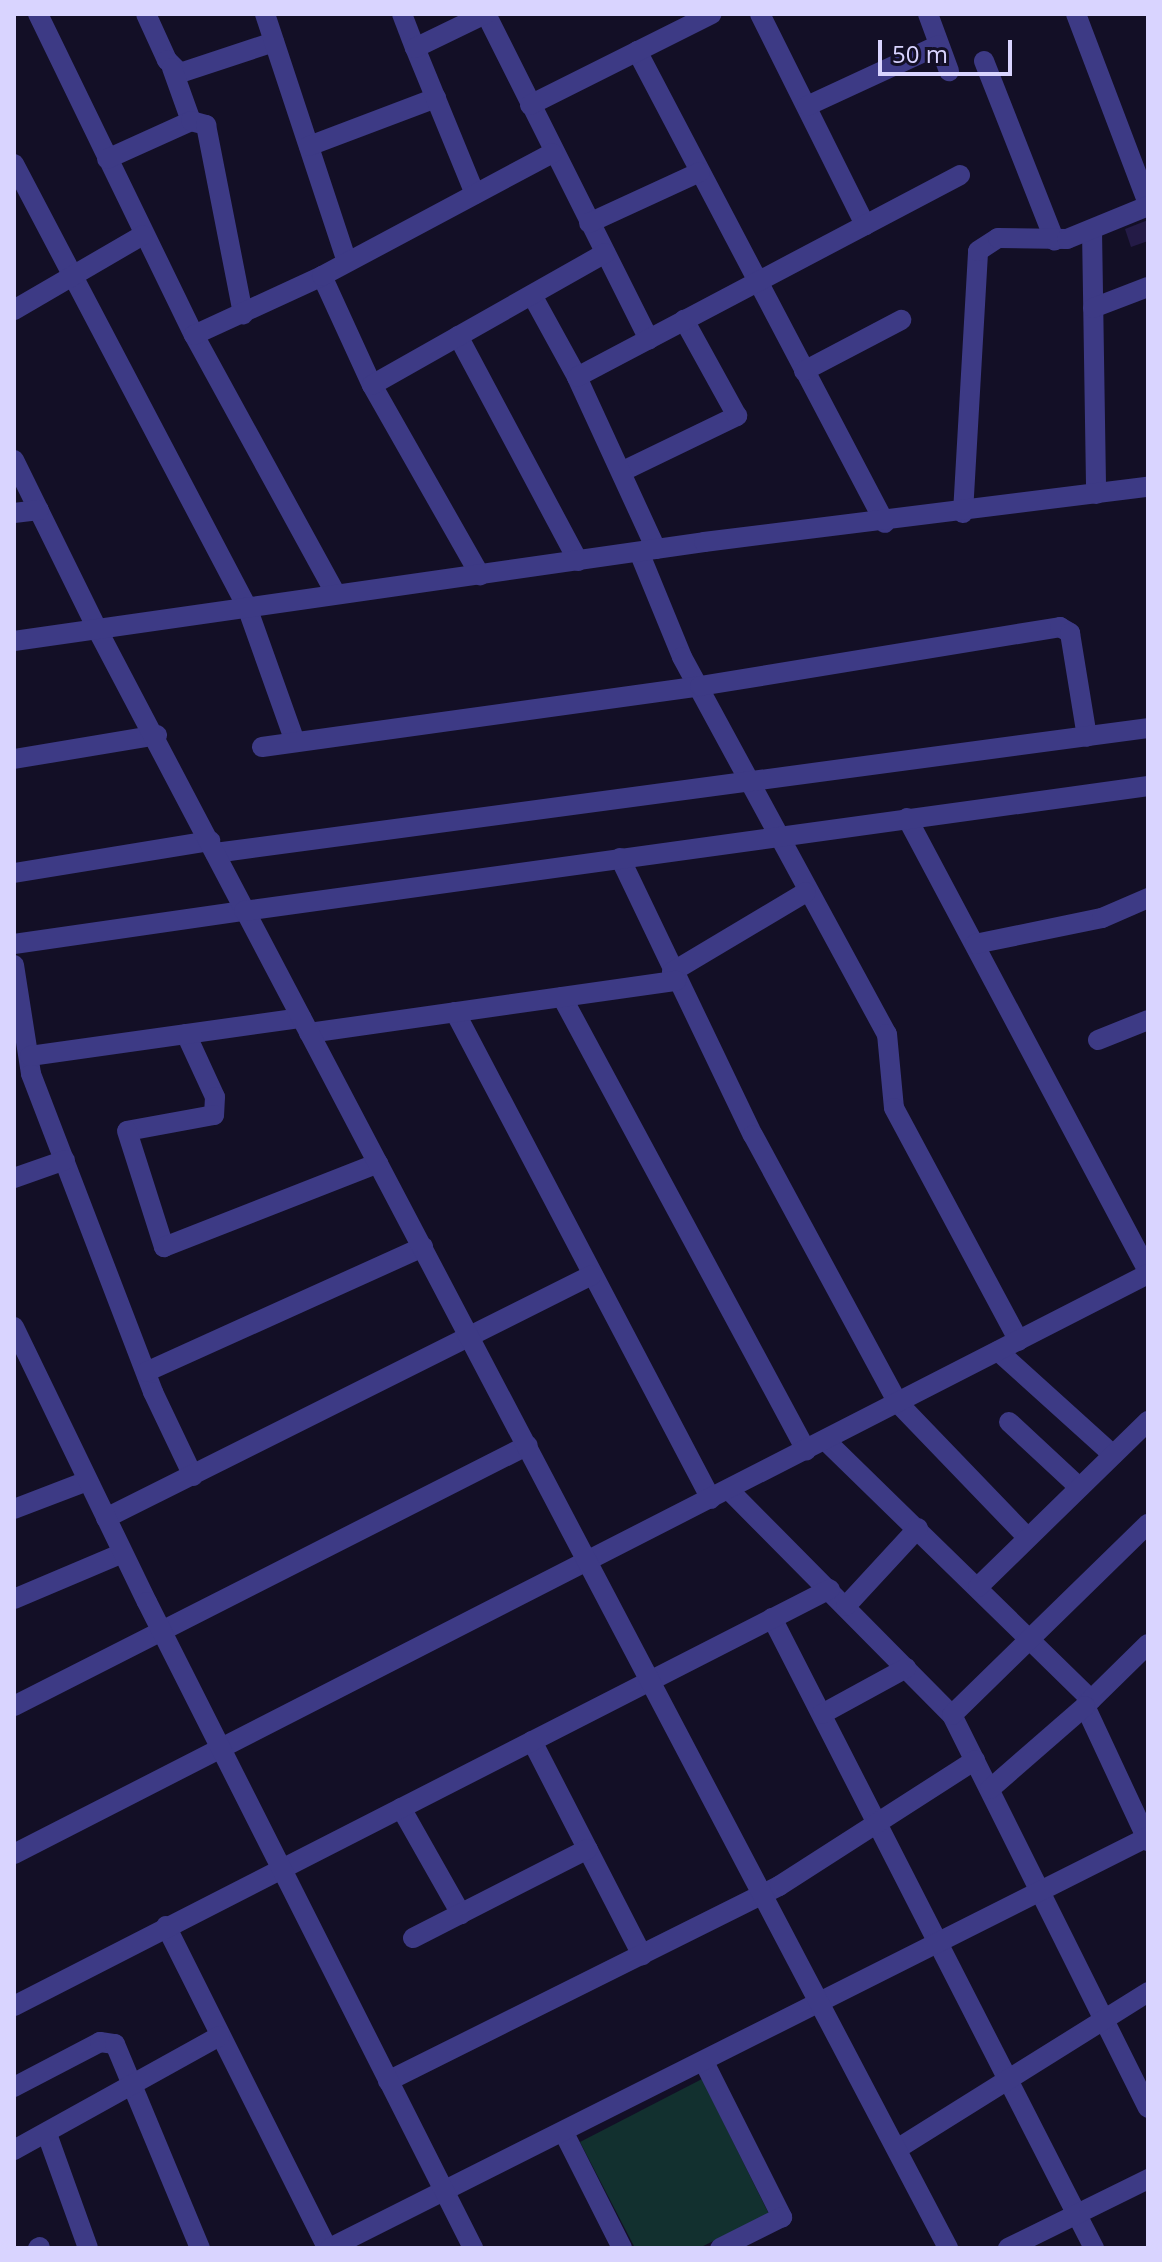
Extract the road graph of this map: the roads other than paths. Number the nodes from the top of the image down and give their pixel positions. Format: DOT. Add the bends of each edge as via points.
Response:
graph roads {
  1 [pos="38,14"];
  2 [pos="146,14"];
  3 [pos="265,14"];
  4 [pos="402,14"];
  5 [pos="486,14"];
  6 [pos="712,14"];
  7 [pos="760,14"];
  8 [pos="928,14"];
  9 [pos="1076,14"];
  10 [pos="274,42"];
  11 [pos="939,45"];
  12 [pos="415,48"];
  13 [pos="637,51"];
  14 [pos="984,61"];
  15 [pos="172,68"];
  16 [pos="949,71"];
  17 [pos="436,98"];
  18 [pos="530,105"];
  19 [pos="807,106"];
  20 [pos="191,121"];
  21 [pos="309,146"];
  22 [pos="552,153"];
  23 [pos="107,159"];
  24 [pos="14,164"];
  25 [pos="700,172"];
  26 [pos="960,175"];
  27 [pos="475,194"];
  28 [pos="1148,205"];
  29 [pos="589,223"];
  30 [pos="865,225"];
  31 [pos="1092,230"];
  32 [pos="143,235"];
  33 [pos="1055,241"];
  34 [pos="605,253"];
  35 [pos="347,262"];
  36 [pos="70,276"];
  37 [pos="322,276"];
  38 [pos="757,282"];
  39 [pos="1148,287"];
  40 [pos="532,295"];
  41 [pos="1093,308"];
  42 [pos="14,310"];
  43 [pos="243,314"];
  44 [pos="684,320"];
  45 [pos="901,320"];
  46 [pos="194,335"];
  47 [pos="458,336"];
  48 [pos="649,339"];
  49 [pos="804,371"];
  50 [pos="577,377"];
  51 [pos="372,385"];
  52 [pos="14,460"];
  53 [pos="623,471"];
  54 [pos="1148,487"];
  55 [pos="1096,494"];
  56 [pos="39,510"];
  57 [pos="14,513"];
  58 [pos="963,513"];
  59 [pos="885,523"];
  60 [pos="648,551"];
  61 [pos="578,561"];
  62 [pos="480,575"];
  63 [pos="335,593"];
  64 [pos="247,607"];
  65 [pos="97,629"];
  66 [pos="14,641"];
  67 [pos="700,686"];
  68 [pos="1148,728"];
  69 [pos="157,735"];
  70 [pos="1087,737"];
  71 [pos="295,742"];
  72 [pos="262,747"];
  73 [pos="14,759"];
  74 [pos="750,785"];
  75 [pos="1148,786"];
  76 [pos="907,818"];
  77 [pos="776,835"];
  78 [pos="212,847"];
  79 [pos="620,858"];
  80 [pos="14,873"];
  81 [pos="806,892"];
  82 [pos="1148,898"];
  83 [pos="244,911"];
  84 [pos="14,944"];
  85 [pos="975,944"];
  86 [pos="14,965"];
  87 [pos="674,976"];
  88 [pos="562,997"];
  89 [pos="455,1012"];
  90 [pos="1148,1021"];
  91 [pos="305,1026"];
  92 [pos="186,1034"];
  93 [pos="1098,1040"];
  94 [pos="25,1065"];
  95 [pos="65,1160"];
  96 [pos="378,1163"];
  97 [pos="14,1178"];
  98 [pos="423,1247"];
  99 [pos="1148,1273"];
  100 [pos="592,1275"];
  101 [pos="14,1327"];
  102 [pos="471,1337"];
  103 [pos="1019,1341"];
  104 [pos="998,1351"];
  105 [pos="146,1372"];
  106 [pos="898,1403"];
  107 [pos="1148,1421"];
  108 [pos="1009,1422"];
  109 [pos="825,1440"];
  110 [pos="528,1445"];
  111 [pos="806,1450"];
  112 [pos="1113,1455"];
  113 [pos="193,1476"];
  114 [pos="87,1481"];
  115 [pos="1079,1487"];
  116 [pos="720,1494"];
  117 [pos="14,1509"];
  118 [pos="106,1518"];
  119 [pos="1148,1524"];
  120 [pos="918,1528"];
  121 [pos="1027,1537"];
  122 [pos="123,1553"];
  123 [pos="589,1562"];
  124 [pos="978,1587"];
  125 [pos="830,1589"];
  126 [pos="14,1599"];
  127 [pos="846,1606"];
  128 [pos="772,1618"];
  129 [pos="161,1630"];
  130 [pos="1031,1640"];
  131 [pos="1145,1652"];
  132 [pos="906,1668"];
  133 [pos="651,1681"];
  134 [pos="1088,1703"];
  135 [pos="14,1706"];
  136 [pos="822,1714"];
  137 [pos="952,1715"];
  138 [pos="532,1741"];
  139 [pos="221,1748"];
  140 [pos="975,1760"];
  141 [pos="990,1789"];
  142 [pos="401,1808"];
  143 [pos="878,1823"];
  144 [pos="1148,1839"];
  145 [pos="588,1849"];
  146 [pos="14,1854"];
  147 [pos="281,1866"];
  148 [pos="1040,1893"];
  149 [pos="762,1894"];
  150 [pos="461,1914"];
  151 [pos="166,1926"];
  152 [pos="413,1938"];
  153 [pos="939,1944"];
  154 [pos="642,1955"];
  155 [pos="1148,1992"];
  156 [pos="819,2003"];
  157 [pos="14,2006"];
  158 [pos="1103,2019"];
  159 [pos="220,2036"];
  160 [pos="704,2062"];
  161 [pos="1007,2078"];
  162 [pos="388,2081"];
  163 [pos="135,2085"];
  164 [pos="14,2087"];
  165 [pos="1148,2108"];
  166 [pos="564,2133"];
  167 [pos="47,2134"];
  168 [pos="897,2149"];
  169 [pos="14,2150"];
  170 [pos="1148,2179"];
  171 [pos="444,2191"];
  172 [pos="1074,2214"];
  173 [pos="333,2247"];
  174 [pos="88,2248"];
  175 [pos="200,2248"];
  176 [pos="473,2248"];
  177 [pos="622,2248"];
  178 [pos="720,2248"];
  179 [pos="948,2248"];
  180 [pos="1008,2248"];
  181 [pos="1094,2248"];
  1 -- 23 [label="street"];
  2 -- 15 [label="street"];
  3 -- 10 [label="street"];
  4 -- 12 [label="street"];
  5 -- 12 [label="street"];
  5 -- 18 [label="street"];
  6 -- 13 [label="street"];
  7 -- 19 [label="street"];
  8 -- 11 [label="street"];
  9 -- 28 [label="street"];
  10 -- 15 [label="street" via="192,70"];
  10 -- 21 [label="street"];
  11 -- 16 [label="street"];
  11 -- 19 [label="street"];
  12 -- 17 [label="street"];
  13 -- 18 [label="street"];
  13 -- 25 [label="street"];
  14 -- 33 [label="street"];
  15 -- 20 [label="street"];
  17 -- 21 [label="street"];
  17 -- 27 [label="street"];
  18 -- 22 [label="street"];
  19 -- 30 [label="street"];
  20 -- 23 [label="street"];
  20 -- 43 [label="street" via="206,125 210,134"];
  21 -- 35 [label="street"];
  22 -- 27 [label="street"];
  22 -- 29 [label="street"];
  23 -- 32 [label="street"];
  24 -- 36 [label="street"];
  25 -- 29 [label="street"];
  25 -- 38 [label="street"];
  26 -- 30 [label="street"];
  27 -- 35 [label="street"];
  28 -- 31 [label="street"];
  29 -- 34 [label="street"];
  30 -- 38 [label="street"];
  31 -- 33 [label="street"];
  31 -- 41 [label="street"];
  32 -- 36 [label="street"];
  32 -- 46 [label="street"];
  33 -- 58 [label="street" via="998,238 978,251"];
  34 -- 40 [label="street"];
  34 -- 48 [label="street"];
  35 -- 37 [label="street"];
  36 -- 42 [label="street"];
  36 -- 64 [label="street"];
  37 -- 43 [label="street"];
  37 -- 51 [label="street"];
  38 -- 44 [label="street"];
  38 -- 49 [label="street"];
  39 -- 41 [label="street"];
  40 -- 47 [label="street"];
  40 -- 50 [label="street"];
  41 -- 55 [label="street"];
  43 -- 46 [label="street"];
  44 -- 48 [label="street"];
  44 -- 53 [label="street" via="737,416"];
  45 -- 49 [label="street"];
  46 -- 63 [label="street"];
  47 -- 51 [label="street"];
  47 -- 61 [label="street"];
  48 -- 50 [label="street"];
  49 -- 59 [label="street"];
  50 -- 53 [label="street"];
  51 -- 62 [label="street"];
  52 -- 56 [label="street"];
  53 -- 60 [label="street"];
  54 -- 55 [label="street"];
  55 -- 58 [label="street"];
  56 -- 57 [label="street"];
  56 -- 65 [label="street"];
  58 -- 59 [label="street"];
  59 -- 60 [label="street"];
  60 -- 61 [label="street"];
  60 -- 67 [label="street" via="682,657"];
  61 -- 62 [label="street"];
  62 -- 63 [label="street"];
  63 -- 64 [label="street"];
  64 -- 65 [label="street"];
  64 -- 71 [label="street"];
  65 -- 66 [label="street"];
  65 -- 69 [label="street"];
  67 -- 70 [label="street" via="1060,627 1070,633"];
  67 -- 71 [label="street"];
  67 -- 74 [label="street"];
  68 -- 70 [label="street"];
  69 -- 73 [label="street"];
  69 -- 78 [label="street"];
  70 -- 74 [label="street"];
  71 -- 72 [label="street"];
  74 -- 77 [label="street"];
  74 -- 78 [label="street"];
  75 -- 76 [label="street"];
  76 -- 77 [label="street"];
  76 -- 85 [label="street"];
  77 -- 79 [label="street"];
  77 -- 81 [label="street"];
  78 -- 80 [label="street"];
  78 -- 83 [label="street"];
  79 -- 83 [label="street"];
  79 -- 87 [label="street"];
  81 -- 87 [label="street"];
  81 -- 103 [label="street" via="887,1034 894,1108"];
  82 -- 85 [label="street" via="1102,918"];
  83 -- 84 [label="street"];
  83 -- 91 [label="street"];
  85 -- 99 [label="street"];
  86 -- 94 [label="street"];
  87 -- 88 [label="street"];
  87 -- 106 [label="street"];
  88 -- 89 [label="street"];
  88 -- 111 [label="street"];
  89 -- 91 [label="street"];
  89 -- 100 [label="street"];
  90 -- 93 [label="street"];
  91 -- 92 [label="street"];
  91 -- 96 [label="street"];
  92 -- 94 [label="street"];
  92 -- 96 [label="street" via="215,1097 214,1115 127,1131 164,1247"];
  94 -- 95 [label="street"];
  95 -- 97 [label="street"];
  95 -- 105 [label="street"];
  96 -- 98 [label="street"];
  98 -- 102 [label="street"];
  98 -- 105 [label="street"];
  99 -- 103 [label="street"];
  100 -- 102 [label="street"];
  100 -- 116 [label="street"];
  101 -- 114 [label="street"];
  102 -- 110 [label="street"];
  102 -- 113 [label="street"];
  103 -- 104 [label="street"];
  104 -- 106 [label="street"];
  104 -- 112 [label="street"];
  105 -- 113 [label="street"];
  106 -- 109 [label="street"];
  106 -- 121 [label="street"];
  107 -- 112 [label="street"];
  108 -- 115 [label="street"];
  109 -- 111 [label="street"];
  109 -- 120 [label="street"];
  110 -- 123 [label="street"];
  110 -- 129 [label="street"];
  111 -- 116 [label="street"];
  112 -- 115 [label="street"];
  113 -- 118 [label="street"];
  114 -- 117 [label="street"];
  114 -- 118 [label="street"];
  115 -- 121 [label="street"];
  116 -- 123 [label="street"];
  116 -- 125 [label="street"];
  118 -- 122 [label="street"];
  119 -- 130 [label="street"];
  120 -- 124 [label="street"];
  120 -- 127 [label="street"];
  121 -- 124 [label="street"];
  122 -- 126 [label="street"];
  122 -- 129 [label="street"];
  123 -- 133 [label="street"];
  123 -- 139 [label="street"];
  124 -- 130 [label="street"];
  125 -- 127 [label="street"];
  125 -- 128 [label="street"];
  127 -- 132 [label="street"];
  128 -- 133 [label="street"];
  128 -- 136 [label="street"];
  129 -- 135 [label="street"];
  129 -- 139 [label="street"];
  130 -- 134 [label="street"];
  130 -- 137 [label="street"];
  131 -- 134 [label="street"];
  132 -- 136 [label="street"];
  132 -- 137 [label="street"];
  133 -- 138 [label="street"];
  133 -- 149 [label="street"];
  134 -- 141 [label="street"];
  134 -- 144 [label="street"];
  136 -- 143 [label="street"];
  137 -- 140 [label="street"];
  138 -- 142 [label="street"];
  138 -- 145 [label="street"];
  139 -- 146 [label="street"];
  139 -- 147 [label="street"];
  140 -- 141 [label="street"];
  140 -- 143 [label="street"];
  141 -- 148 [label="street"];
  142 -- 147 [label="street"];
  142 -- 150 [label="street"];
  143 -- 149 [label="street"];
  143 -- 153 [label="street"];
  144 -- 148 [label="street"];
  145 -- 150 [label="street"];
  145 -- 154 [label="street"];
  147 -- 151 [label="street"];
  147 -- 162 [label="street"];
  148 -- 153 [label="street"];
  148 -- 158 [label="street"];
  149 -- 154 [label="street"];
  149 -- 156 [label="street"];
  150 -- 152 [label="street"];
  151 -- 157 [label="street"];
  151 -- 159 [label="street"];
  153 -- 156 [label="street"];
  153 -- 161 [label="street"];
  154 -- 162 [label="street"];
  155 -- 158 [label="street"];
  156 -- 160 [label="street"];
  156 -- 168 [label="street"];
  158 -- 161 [label="street"];
  158 -- 165 [label="street"];
  159 -- 163 [label="street"];
  159 -- 173 [label="street"];
  160 -- 166 [label="street"];
  160 -- 178 [label="street" via="782,2217"];
  161 -- 168 [label="street"];
  161 -- 172 [label="street"];
  162 -- 171 [label="street"];
  163 -- 164 [label="street" via="121,2052 108,2041"];
  163 -- 167 [label="street"];
  163 -- 175 [label="street"];
  166 -- 171 [label="street"];
  166 -- 177 [label="street"];
  167 -- 169 [label="street"];
  167 -- 174 [label="street"];
  168 -- 179 [label="street"];
  170 -- 172 [label="street"];
  171 -- 173 [label="street"];
  171 -- 176 [label="street"];
  172 -- 180 [label="street"];
  172 -- 181 [label="street"];
}
